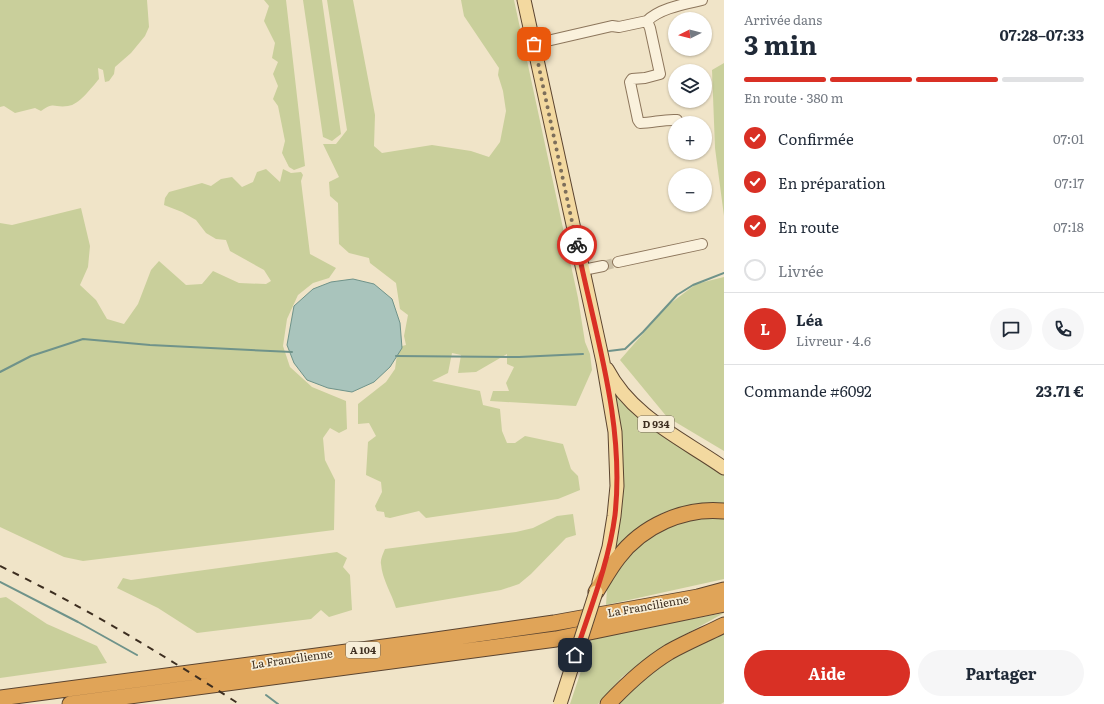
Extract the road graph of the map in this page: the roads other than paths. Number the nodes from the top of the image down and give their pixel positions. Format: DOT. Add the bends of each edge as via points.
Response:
graph roads {
  1 [pos="524,0"];
  2 [pos="702,0"];
  3 [pos="647,21"];
  4 [pos="534,44"];
  5 [pos="668,119"];
  6 [pos="702,244"];
  7 [pos="618,262"];
  8 [pos="603,266"];
  9 [pos="583,270"];
  10 [pos="603,362"];
  11 [pos="724,468"];
  12 [pos="724,511"];
  13 [pos="724,590"];
  14 [pos="596,592"];
  15 [pos="724,604"];
  16 [pos="724,625"];
  17 [pos="0,698"];
  18 [pos="70,704"];
  19 [pos="560,704"];
  20 [pos="608,704"];
  1 -- 4 [label="main road"];
  2 -- 3 [label="street" via="673,7 652,16"];
  3 -- 4 [label="street" via="612,26"];
  3 -- 5 [label="street" via="660,74 632,79 630,82 638,120 640,123 646,123"];
  4 -- 9 [label="main road"];
  6 -- 7 [label="street"];
  8 -- 9 [label="street"];
  9 -- 10 [label="main road"];
  10 -- 11 [label="main road, D 934" via="626,398 644,414 665,431"];
  10 -- 14 [label="main road" via="615,432 617,486 609,547"];
  12 -- 14 [label="highway" via="686,514 670,518 648,530 618,557"];
  13 -- 17 [label="highway, La Francilienne / A 104" via="554,623"];
  14 -- 19 [label="main road, bridge"];
  15 -- 18 [label="highway, La Francilienne / A 104" via="556,639"];
  16 -- 20 [label="highway" via="669,652 629,683"];
}
